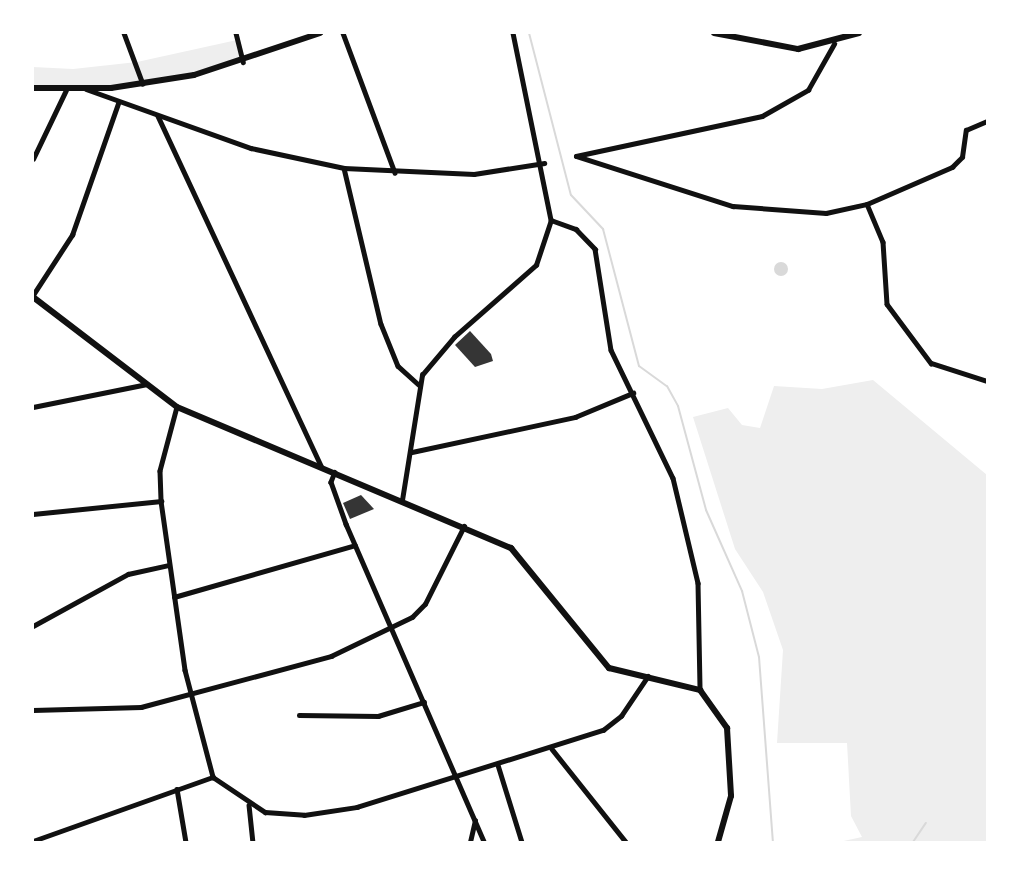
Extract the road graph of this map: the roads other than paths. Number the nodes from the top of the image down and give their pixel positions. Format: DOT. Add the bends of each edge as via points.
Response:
graph roads {
  1 [pos="124,33"];
  2 [pos="236,33"];
  3 [pos="320,33"];
  4 [pos="343,33"];
  5 [pos="513,33"];
  6 [pos="714,33"];
  7 [pos="859,33"];
  8 [pos="834,44"];
  9 [pos="243,62"];
  10 [pos="143,84"];
  11 [pos="33,88"];
  12 [pos="86,89"];
  13 [pos="66,90"];
  14 [pos="118,104"];
  15 [pos="158,116"];
  16 [pos="987,121"];
  17 [pos="33,159"];
  18 [pos="544,163"];
  19 [pos="345,168"];
  20 [pos="395,173"];
  21 [pos="867,204"];
  22 [pos="551,220"];
  23 [pos="33,296"];
  24 [pos="987,381"];
  25 [pos="147,384"];
  26 [pos="419,385"];
  27 [pos="633,393"];
  28 [pos="177,406"];
  29 [pos="33,407"];
  30 [pos="412,452"];
  31 [pos="322,467"];
  32 [pos="335,472"];
  33 [pos="402,500"];
  34 [pos="161,501"];
  35 [pos="33,514"];
  36 [pos="465,526"];
  37 [pos="355,546"];
  38 [pos="169,565"];
  39 [pos="174,597"];
  40 [pos="33,626"];
  41 [pos="391,628"];
  42 [pos="648,676"];
  43 [pos="700,690"];
  44 [pos="191,693"];
  45 [pos="424,702"];
  46 [pos="33,710"];
  47 [pos="299,716"];
  48 [pos="552,749"];
  49 [pos="498,765"];
  50 [pos="213,777"];
  51 [pos="457,777"];
  52 [pos="177,789"];
  53 [pos="249,805"];
  54 [pos="476,820"];
  55 [pos="33,841"];
  56 [pos="186,842"];
  57 [pos="254,842"];
  58 [pos="470,842"];
  59 [pos="484,842"];
  60 [pos="522,842"];
  61 [pos="626,842"];
  62 [pos="718,842"];
  1 -- 10 [label="street"];
  2 -- 9 [label="street"];
  3 -- 9 [label="street"];
  4 -- 20 [label="street"];
  5 -- 18 [label="street"];
  6 -- 8 [label="street" via="761,46 798,49"];
  7 -- 8 [label="street"];
  8 -- 21 [label="street" via="808,90 762,116 576,156 668,188 766,212 826,213"];
  9 -- 10 [label="street"];
  10 -- 12 [label="street"];
  11 -- 13 [label="street"];
  12 -- 13 [label="street"];
  12 -- 14 [label="street"];
  13 -- 17 [label="street"];
  14 -- 15 [label="street"];
  14 -- 23 [label="street" via="72,235"];
  15 -- 19 [label="street" via="251,148"];
  15 -- 31 [label="street"];
  16 -- 21 [label="street" via="966,130 958,163"];
  18 -- 20 [label="street" via="474,174"];
  18 -- 22 [label="street"];
  19 -- 20 [label="street"];
  19 -- 26 [label="street" via="381,324 398,366"];
  21 -- 24 [label="street" via="883,242 887,304 931,363"];
  22 -- 26 [label="street" via="536,265 454,337"];
  22 -- 27 [label="street" via="576,229 596,249 611,350"];
  23 -- 25 [label="street"];
  25 -- 28 [label="street"];
  25 -- 29 [label="street"];
  26 -- 30 [label="street"];
  27 -- 30 [label="street" via="575,417"];
  27 -- 43 [label="street" via="673,478 693,558"];
  28 -- 31 [label="street"];
  28 -- 34 [label="street" via="160,471"];
  30 -- 33 [label="street"];
  31 -- 32 [label="street"];
  32 -- 33 [label="street"];
  32 -- 37 [label="street" via="331,482"];
  33 -- 36 [label="street"];
  34 -- 35 [label="street"];
  34 -- 38 [label="street"];
  36 -- 41 [label="street" via="425,604"];
  36 -- 42 [label="street" via="519,554 598,660 616,671"];
  37 -- 39 [label="street"];
  37 -- 41 [label="street"];
  38 -- 39 [label="street"];
  38 -- 40 [label="street" via="128,574"];
  39 -- 44 [label="street"];
  41 -- 44 [label="street" via="331,656"];
  41 -- 45 [label="street"];
  42 -- 43 [label="street"];
  42 -- 48 [label="street" via="621,716 603,730"];
  43 -- 62 [label="street" via="727,728 731,796"];
  44 -- 46 [label="street" via="141,706"];
  44 -- 50 [label="street"];
  45 -- 47 [label="street" via="378,716"];
  45 -- 51 [label="street"];
  48 -- 49 [label="street"];
  48 -- 61 [label="street"];
  49 -- 51 [label="street"];
  49 -- 60 [label="street"];
  50 -- 52 [label="street"];
  50 -- 53 [label="street"];
  51 -- 53 [label="street" via="357,807 303,815"];
  51 -- 54 [label="street"];
  52 -- 55 [label="street"];
  52 -- 56 [label="street"];
  53 -- 57 [label="street"];
  54 -- 58 [label="street"];
  54 -- 59 [label="street"];
}
